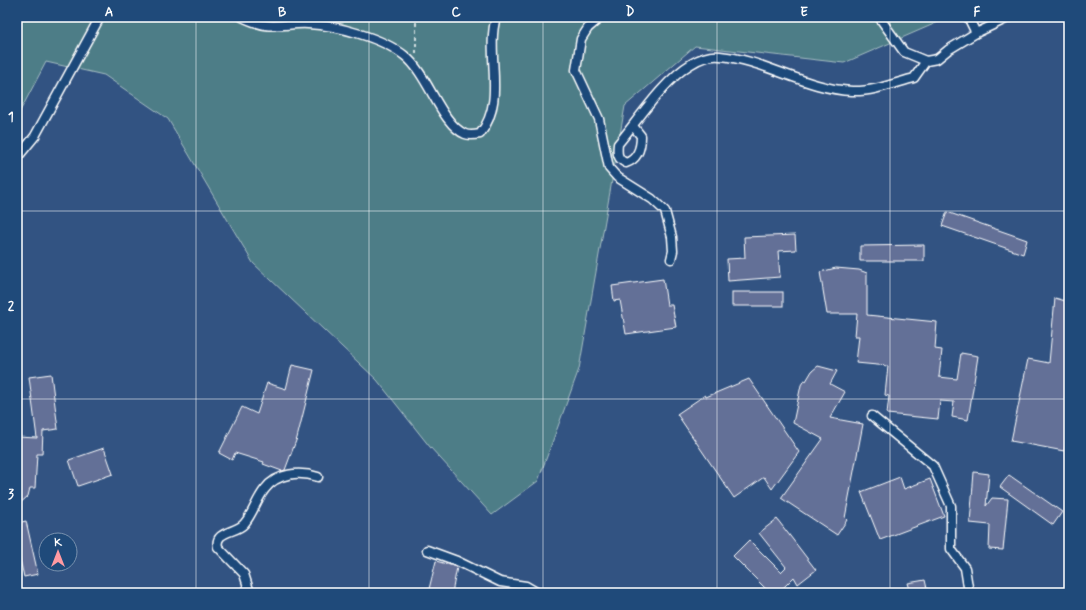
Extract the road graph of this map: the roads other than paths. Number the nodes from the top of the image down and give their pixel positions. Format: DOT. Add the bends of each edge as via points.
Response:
graph roads {
  1 [pos="100,17"];
  2 [pos="242,17"];
  3 [pos="496,17"];
  4 [pos="601,17"];
  5 [pos="879,17"];
  6 [pos="968,17"];
  7 [pos="1010,17"];
  8 [pos="976,33"];
  9 [pos="926,61"];
  10 [pos="633,126"];
  11 [pos="17,158"];
  12 [pos="671,259"];
  13 [pos="872,416"];
  14 [pos="318,477"];
  15 [pos="427,550"];
  16 [pos="250,593"];
  17 [pos="538,593"];
  18 [pos="969,593"];
  1 -- 11 [label="street" via="35,136"];
  2 -- 3 [label="street" via="264,25 307,24 355,32 404,55 415,66 451,124 467,135 480,134 491,118 495,81 493,41"];
  4 -- 12 [label="street" via="588,28 581,39 576,70 599,119 607,162 613,174 652,199 665,211 672,237"];
  5 -- 9 [label="street" via="904,52"];
  6 -- 8 [label="street"];
  7 -- 8 [label="street"];
  8 -- 9 [label="street" via="937,59"];
  9 -- 10 [label="street" via="914,78 852,91 824,86 736,59 719,56 706,58 691,64 672,78"];
  13 -- 18 [label="street" via="933,466 951,506 951,549 965,568"];
  14 -- 16 [label="street" via="293,474 275,481 264,490 244,524 219,536 218,547 244,574"];
  15 -- 17 [label="street" via="500,582 526,586"];
}
